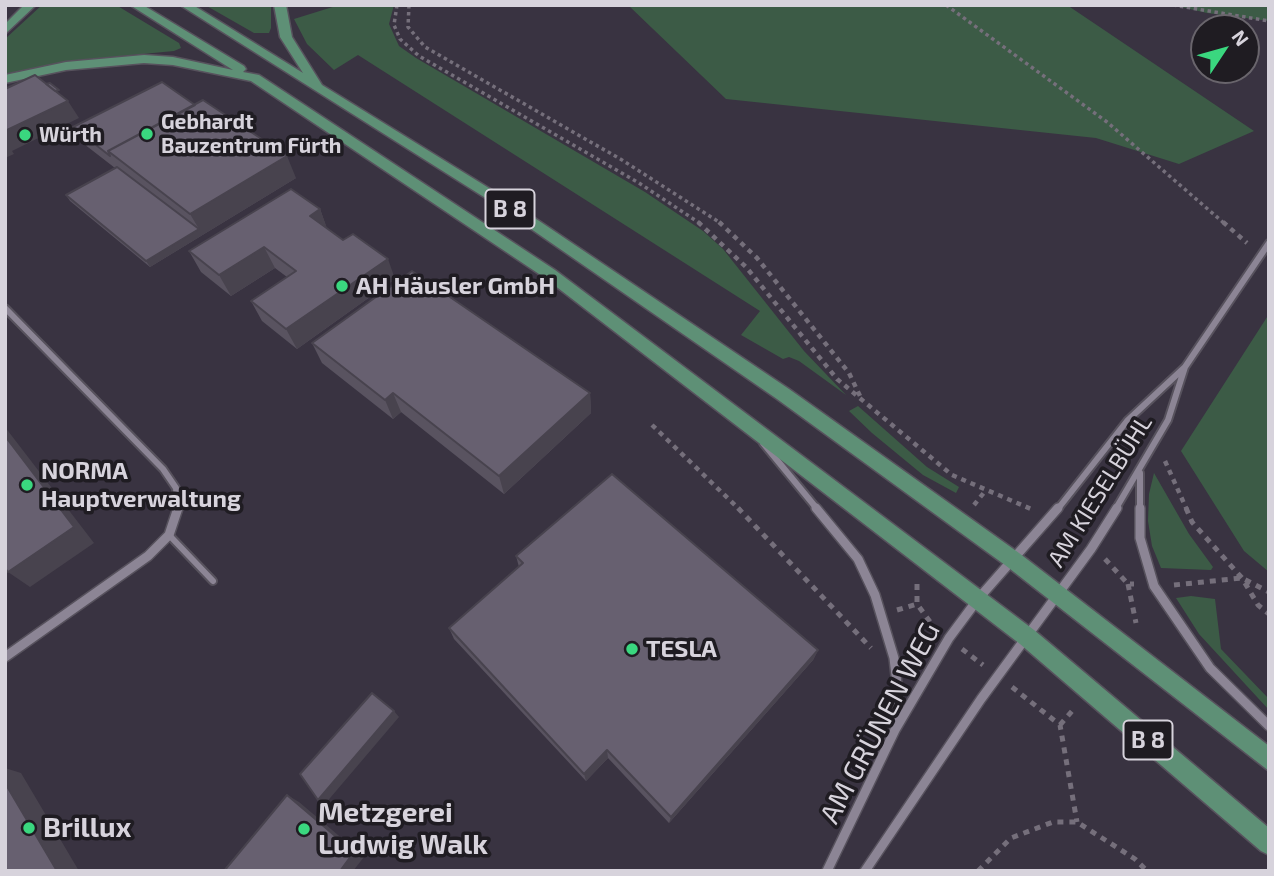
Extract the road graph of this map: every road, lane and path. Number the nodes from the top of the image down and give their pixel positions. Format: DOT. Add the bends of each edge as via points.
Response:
graph roads {
  1 [pos="31,5"];
  2 [pos="135,5"];
  3 [pos="185,5"];
  4 [pos="280,5"];
  5 [pos="397,5"];
  6 [pos="409,5"];
  7 [pos="946,5"];
  8 [pos="1173,5"];
  9 [pos="1269,21"];
  10 [pos="5,32"];
  11 [pos="5,79"];
  12 [pos="255,79"];
  13 [pos="318,87"];
  14 [pos="1269,243"];
  15 [pos="1260,254"];
  16 [pos="5,308"];
  17 [pos="1185,367"];
  18 [pos="860,397"];
  19 [pos="746,423"];
  20 [pos="652,425"];
  21 [pos="1154,448"];
  22 [pos="1140,471"];
  23 [pos="1025,505"];
  24 [pos="169,535"];
  25 [pos="1103,558"];
  26 [pos="1012,559"];
  27 [pos="917,573"];
  28 [pos="1242,579"];
  29 [pos="213,581"];
  30 [pos="1128,584"];
  31 [pos="1141,584"];
  32 [pos="1172,585"];
  33 [pos="1269,593"];
  34 [pos="1057,594"];
  35 [pos="978,599"];
  36 [pos="917,604"];
  37 [pos="897,610"];
  38 [pos="1269,614"];
  39 [pos="935,628"];
  40 [pos="1138,633"];
  41 [pos="1027,637"];
  42 [pos="960,648"];
  43 [pos="5,657"];
  44 [pos="894,659"];
  45 [pos="998,676"];
  46 [pos="1269,726"];
  47 [pos="895,730"];
  48 [pos="1269,760"];
  49 [pos="1077,822"];
  50 [pos="1269,843"];
  51 [pos="827,871"];
  52 [pos="865,871"];
  53 [pos="978,871"];
  54 [pos="1147,871"];
  1 -- 10 [label="main road"];
  2 -- 12 [label="main road, B 8"];
  3 -- 13 [label="main road, B 8"];
  4 -- 13 [label="main road" via="286,37"];
  5 -- 18 [label="path" via="394,25 400,39 419,57 639,183 708,229 746,267 837,379"];
  6 -- 18 [label="path" via="408,27 425,47 622,160 733,232 849,373"];
  7 -- 15 [label="path" via="1107,122"];
  8 -- 9 [label="path"];
  11 -- 12 [label="main road" via="66,66 144,59"];
  12 -- 19 [label="main road, B 8" via="550,274"];
  13 -- 26 [label="main road, B 8" via="500,201 699,335"];
  14 -- 15 [label="street, AM KIESELBÜHL"];
  15 -- 17 [label="street, AM KIESELBÜHL"];
  16 -- 24 [label="street" via="163,469 176,488 178,512"];
  17 -- 21 [label="street, AM KIESELBÜHL"];
  17 -- 26 [label="street, AM KIESELBÜHL" via="1128,421"];
  18 -- 23 [label="path" via="953,475"];
  19 -- 35 [label="main road, B 8"];
  19 -- 44 [label="street" via="859,559 883,614"];
  20 -- 44 [label="path" via="715,484 866,645"];
  21 -- 22 [label="street, AM KIESELBÜHL"];
  21 -- 28 [label="path" via="1168,466 1192,522"];
  22 -- 34 [label="street, AM KIESELBÜHL" via="1091,550"];
  22 -- 46 [label="street" via="1140,538 1154,586 1210,668"];
  24 -- 29 [label="lane"];
  24 -- 43 [label="street" via="148,556"];
  25 -- 30 [label="path"];
  26 -- 34 [label="main road, B 8"];
  26 -- 35 [label="street, AM KIESELBÜHL"];
  27 -- 36 [label="path"];
  28 -- 32 [label="path"];
  28 -- 33 [label="path"];
  28 -- 38 [label="path"];
  30 -- 31 [label="path"];
  30 -- 40 [label="path"];
  34 -- 41 [label="street, AM KIESELBÜHL"];
  34 -- 48 [label="main road, B 8"];
  35 -- 41 [label="main road, B 8"];
  35 -- 47 [label="street, AM GRÜNEN WEG"];
  36 -- 37 [label="path"];
  36 -- 39 [label="path"];
  41 -- 45 [label="street"];
  41 -- 50 [label="main road, B 8"];
  42 -- 45 [label="path"];
  44 -- 47 [label="street" via="898,693"];
  45 -- 49 [label="path" via="1060,725"];
  45 -- 52 [label="street"];
  47 -- 51 [label="street, AM GRÜNEN WEG"];
  49 -- 53 [label="path" via="1053,822 1010,838"];
  49 -- 54 [label="path"];
}
